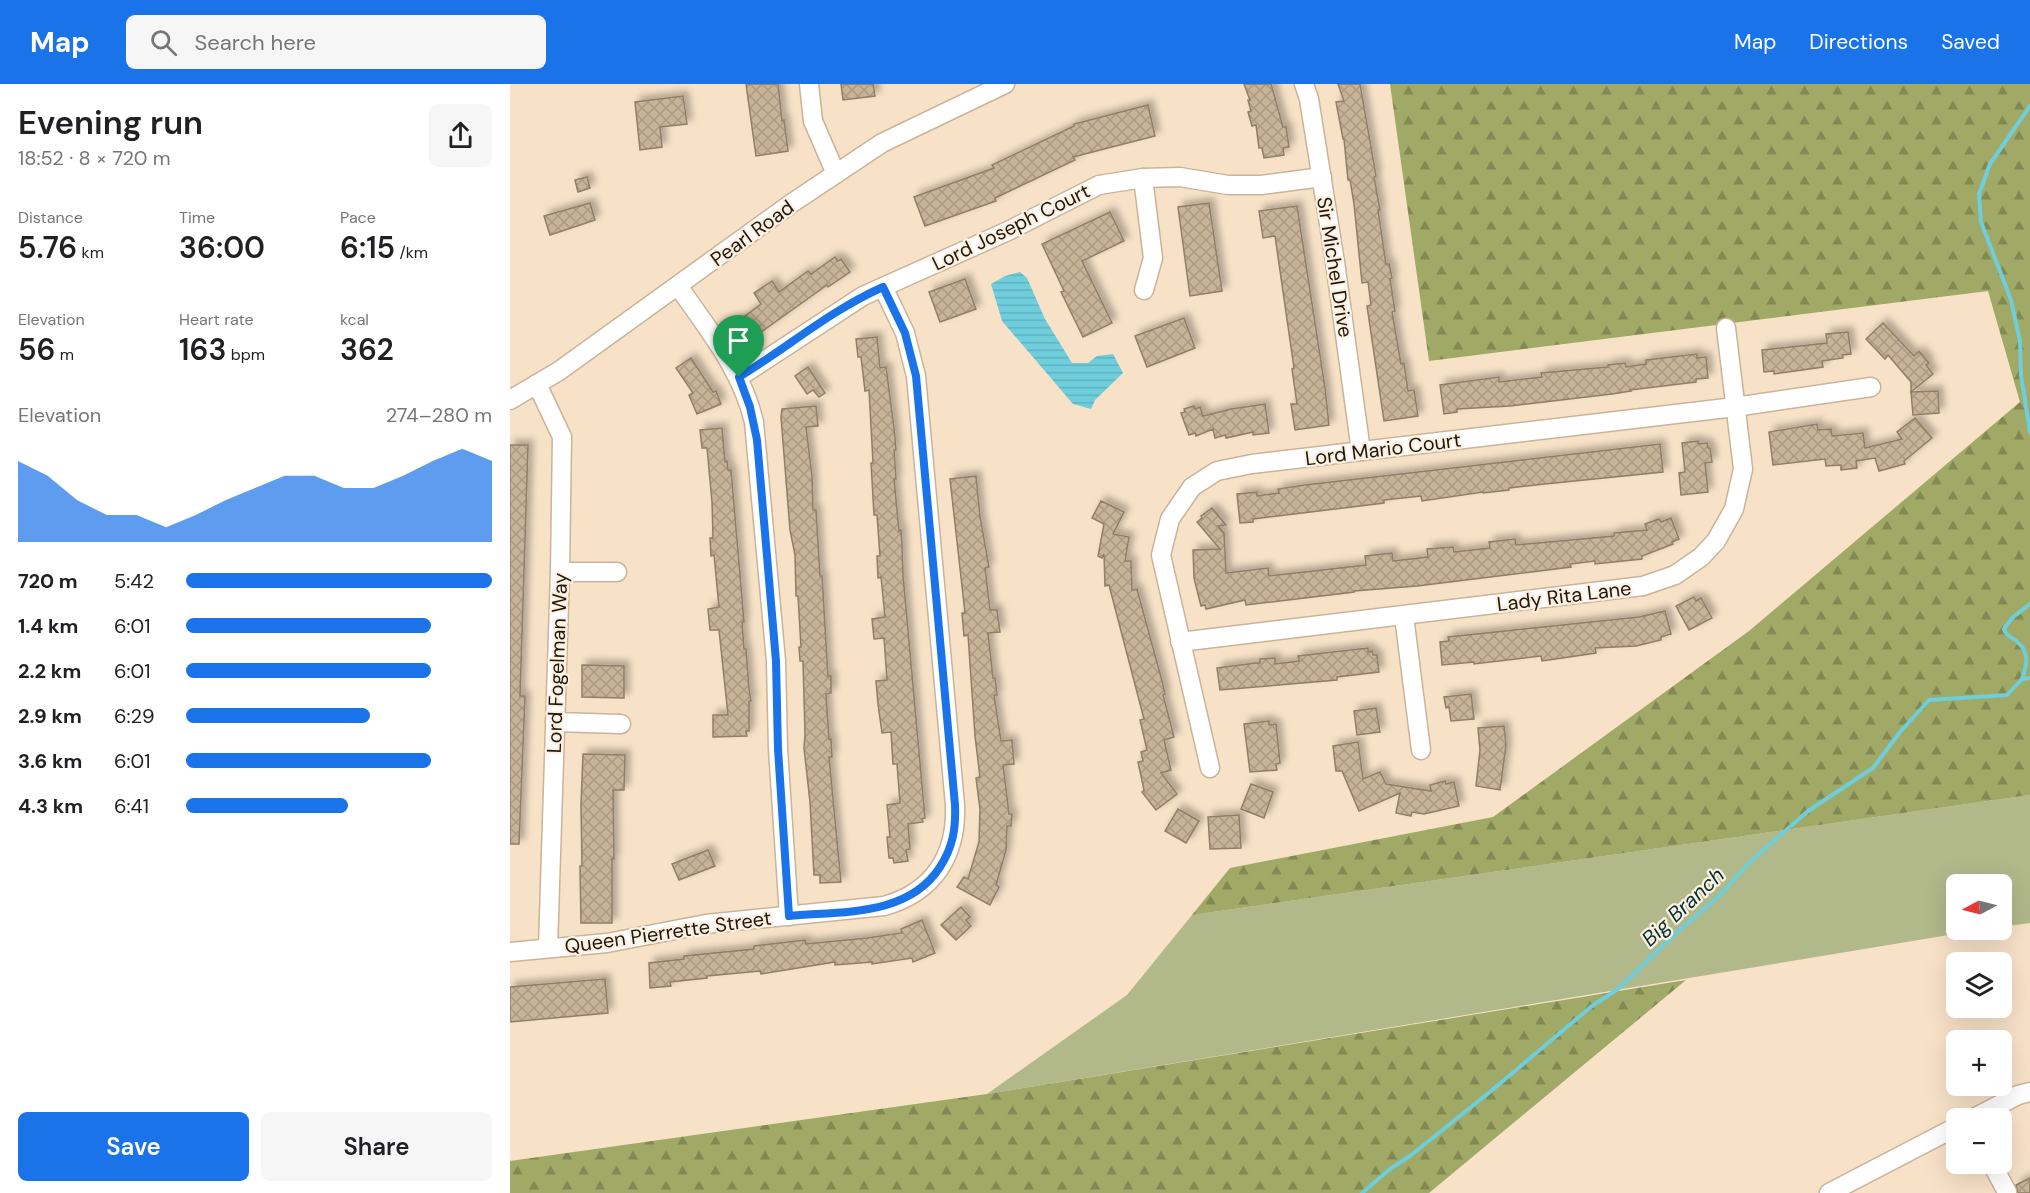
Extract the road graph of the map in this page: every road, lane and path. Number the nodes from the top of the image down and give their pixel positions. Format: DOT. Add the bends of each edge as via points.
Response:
graph roads {
  1 [pos="809,84"];
  2 [pos="1005,84"];
  3 [pos="1304,84"];
  4 [pos="836,174"];
  5 [pos="1322,177"];
  6 [pos="1143,178"];
  7 [pos="678,286"];
  8 [pos="883,287"];
  9 [pos="1144,290"];
  10 [pos="1726,328"];
  11 [pos="739,377"];
  12 [pos="537,384"];
  13 [pos="1871,387"];
  14 [pos="510,400"];
  15 [pos="1736,407"];
  16 [pos="1361,451"];
  17 [pos="560,572"];
  18 [pos="617,572"];
  19 [pos="1404,616"];
  20 [pos="1180,642"];
  21 [pos="555,722"];
  22 [pos="621,724"];
  23 [pos="1421,750"];
  24 [pos="1210,768"];
  25 [pos="789,916"];
  26 [pos="548,948"];
  27 [pos="510,952"];
  28 [pos="2030,1092"];
  29 [pos="1993,1108"];
  30 [pos="1946,1132"];
  31 [pos="1997,1174"];
  32 [pos="2007,1192"];
  33 [pos="1828,1193"];
  1 -- 4 [label="street" via="813,121"];
  2 -- 4 [label="street, Pearl Road" via="882,143"];
  3 -- 5 [label="street, Sir Michel Drive"];
  4 -- 7 [label="street, Pearl Road"];
  5 -- 6 [label="street, Lord Joseph Court" via="1261,185 1180,177"];
  5 -- 16 [label="street, Sir Michel Drive"];
  6 -- 8 [label="street, Lord Joseph Court" via="1099,185"];
  6 -- 9 [label="street" via="1153,258"];
  7 -- 11 [label="street"];
  7 -- 12 [label="street, Pearl Road"];
  8 -- 11 [label="street, Lord Joseph Court" via="862,296"];
  8 -- 25 [label="street, Queen Pierrette Street" via="905,333 916,376 955,805 954,834 945,860 931,880 904,900 874,908"];
  10 -- 15 [label="street, Lady Rita Lane"];
  11 -- 25 [label="street" via="757,440 776,661"];
  12 -- 14 [label="street, Pearl Road"];
  12 -- 17 [label="street, Lord Fogelman Way" via="562,437"];
  13 -- 15 [label="street, Lord Mario Court"];
  15 -- 16 [label="street, Lord Mario Court"];
  15 -- 19 [label="street, Lady Rita Lane" via="1743,469 1734,509 1716,542 1675,575 1643,586"];
  16 -- 20 [label="street, Lord Mario Court" via="1217,471 1192,487 1170,519 1161,555"];
  17 -- 18 [label="street"];
  17 -- 21 [label="street, Lord Fogelman Way"];
  19 -- 20 [label="street, Lady Rita Lane"];
  19 -- 23 [label="street"];
  20 -- 24 [label="street, Lord Mario Court"];
  21 -- 22 [label="street"];
  21 -- 26 [label="street, Lord Fogelman Way"];
  25 -- 26 [label="street, Queen Pierrette Street"];
  26 -- 27 [label="street, Queen Pierrette Street"];
  28 -- 29 [label="street"];
  30 -- 33 [label="street"];
  31 -- 32 [label="street"];
}
